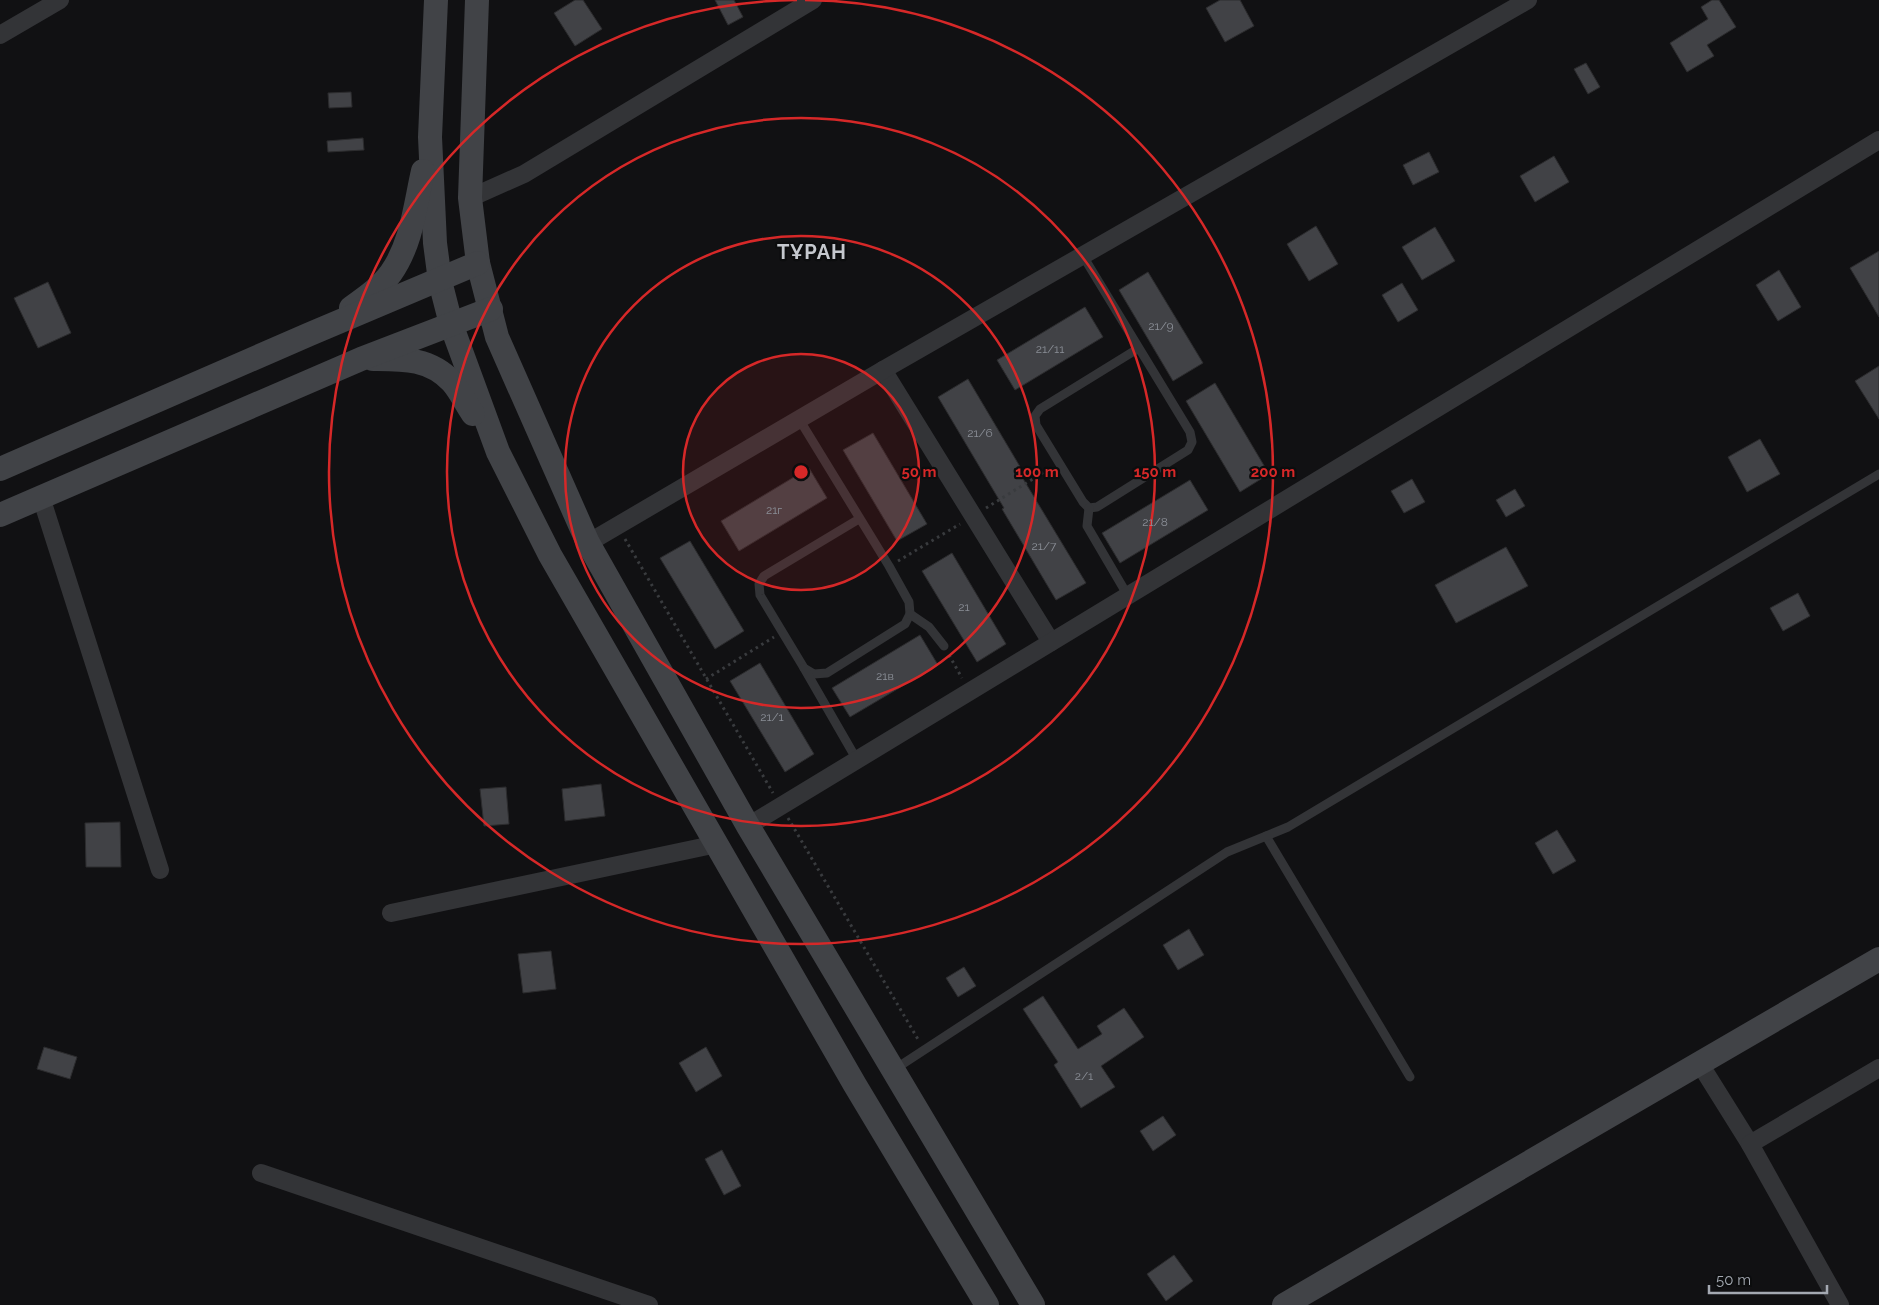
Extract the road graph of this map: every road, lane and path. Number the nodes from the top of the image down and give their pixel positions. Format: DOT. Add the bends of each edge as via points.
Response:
graph roads {
  1 [pos="60,0"];
  2 [pos="436,0"];
  3 [pos="477,0"];
  4 [pos="813,0"];
  5 [pos="1528,0"];
  6 [pos="0,35"];
  7 [pos="430,138"];
  8 [pos="1879,140"];
  9 [pos="470,198"];
  10 [pos="1083,256"];
  11 [pos="478,263"];
  12 [pos="440,281"];
  13 [pos="490,309"];
  14 [pos="451,324"];
  15 [pos="310,334"];
  16 [pos="1138,348"];
  17 [pos="361,359"];
  18 [pos="883,370"];
  19 [pos="799,419"];
  20 [pos="498,452"];
  21 [pos="0,469"];
  22 [pos="1879,474"];
  23 [pos="40,497"];
  24 [pos="1089,508"];
  25 [pos="0,515"];
  26 [pos="860,519"];
  27 [pos="617,526"];
  28 [pos="588,544"];
  29 [pos="1128,596"];
  30 [pos="910,614"];
  31 [pos="783,632"];
  32 [pos="1051,642"];
  33 [pos="944,646"];
  34 [pos="804,668"];
  35 [pos="706,679"];
  36 [pos="969,692"];
  37 [pos="857,760"];
  38 [pos="781,806"];
  39 [pos="748,826"];
  40 [pos="1266,836"];
  41 [pos="717,844"];
  42 [pos="160,870"];
  43 [pos="391,913"];
  44 [pos="1879,959"];
  45 [pos="924,1050"];
  46 [pos="1700,1064"];
  47 [pos="1879,1068"];
  48 [pos="894,1069"];
  49 [pos="1410,1077"];
  50 [pos="1750,1144"];
  51 [pos="261,1173"];
  52 [pos="649,1305"];
  53 [pos="987,1305"];
  54 [pos="1033,1305"];
  55 [pos="1284,1305"];
  56 [pos="1840,1305"];
  1 -- 6 [label="street"];
  2 -- 7 [label="street"];
  3 -- 9 [label="street"];
  4 -- 9 [label="street" via="524,174"];
  5 -- 10 [label="street"];
  7 -- 12 [label="street"];
  7 -- 15 [label="street" via="408,241 390,274 350,309"];
  8 -- 29 [label="street"];
  9 -- 11 [label="street"];
  10 -- 16 [label="lane"];
  10 -- 18 [label="street"];
  11 -- 12 [label="street"];
  11 -- 13 [label="street"];
  12 -- 14 [label="street"];
  12 -- 15 [label="street"];
  13 -- 14 [label="street"];
  13 -- 28 [label="street" via="497,337"];
  14 -- 17 [label="street"];
  14 -- 20 [label="street"];
  15 -- 21 [label="street"];
  16 -- 24 [label="lane" via="1040,409 1035,416 1036,425 1082,502"];
  16 -- 24 [label="lane" via="1190,432 1192,442 1188,450 1097,507"];
  17 -- 20 [label="street" via="400,359 427,364 451,382"];
  17 -- 23 [label="street"];
  18 -- 19 [label="street"];
  18 -- 32 [label="street"];
  19 -- 26 [label="lane"];
  19 -- 27 [label="street"];
  20 -- 41 [label="street" via="550,555"];
  22 -- 40 [label="lane" via="1288,827"];
  23 -- 25 [label="street"];
  23 -- 42 [label="street"];
  24 -- 29 [label="lane" via="1087,526"];
  26 -- 30 [label="lane" via="909,602"];
  26 -- 31 [label="lane" via="764,576 759,584 760,595"];
  27 -- 28 [label="street"];
  27 -- 35 [label="path"];
  28 -- 39 [label="street"];
  29 -- 32 [label="street"];
  30 -- 33 [label="lane" via="929,627"];
  30 -- 34 [label="lane" via="905,624 827,673 814,674"];
  31 -- 34 [label="lane"];
  31 -- 35 [label="path"];
  32 -- 36 [label="street"];
  33 -- 36 [label="path"];
  34 -- 37 [label="lane"];
  35 -- 38 [label="path"];
  36 -- 37 [label="street"];
  37 -- 38 [label="street"];
  38 -- 39 [label="street"];
  38 -- 45 [label="path"];
  39 -- 48 [label="street"];
  40 -- 45 [label="lane" via="1228,852"];
  40 -- 49 [label="lane"];
  41 -- 43 [label="street"];
  41 -- 53 [label="street" via="855,1085"];
  44 -- 46 [label="street"];
  45 -- 48 [label="lane"];
  46 -- 50 [label="street"];
  46 -- 55 [label="street"];
  47 -- 50 [label="street"];
  48 -- 54 [label="street"];
  50 -- 56 [label="street"];
  51 -- 52 [label="street"];
}
